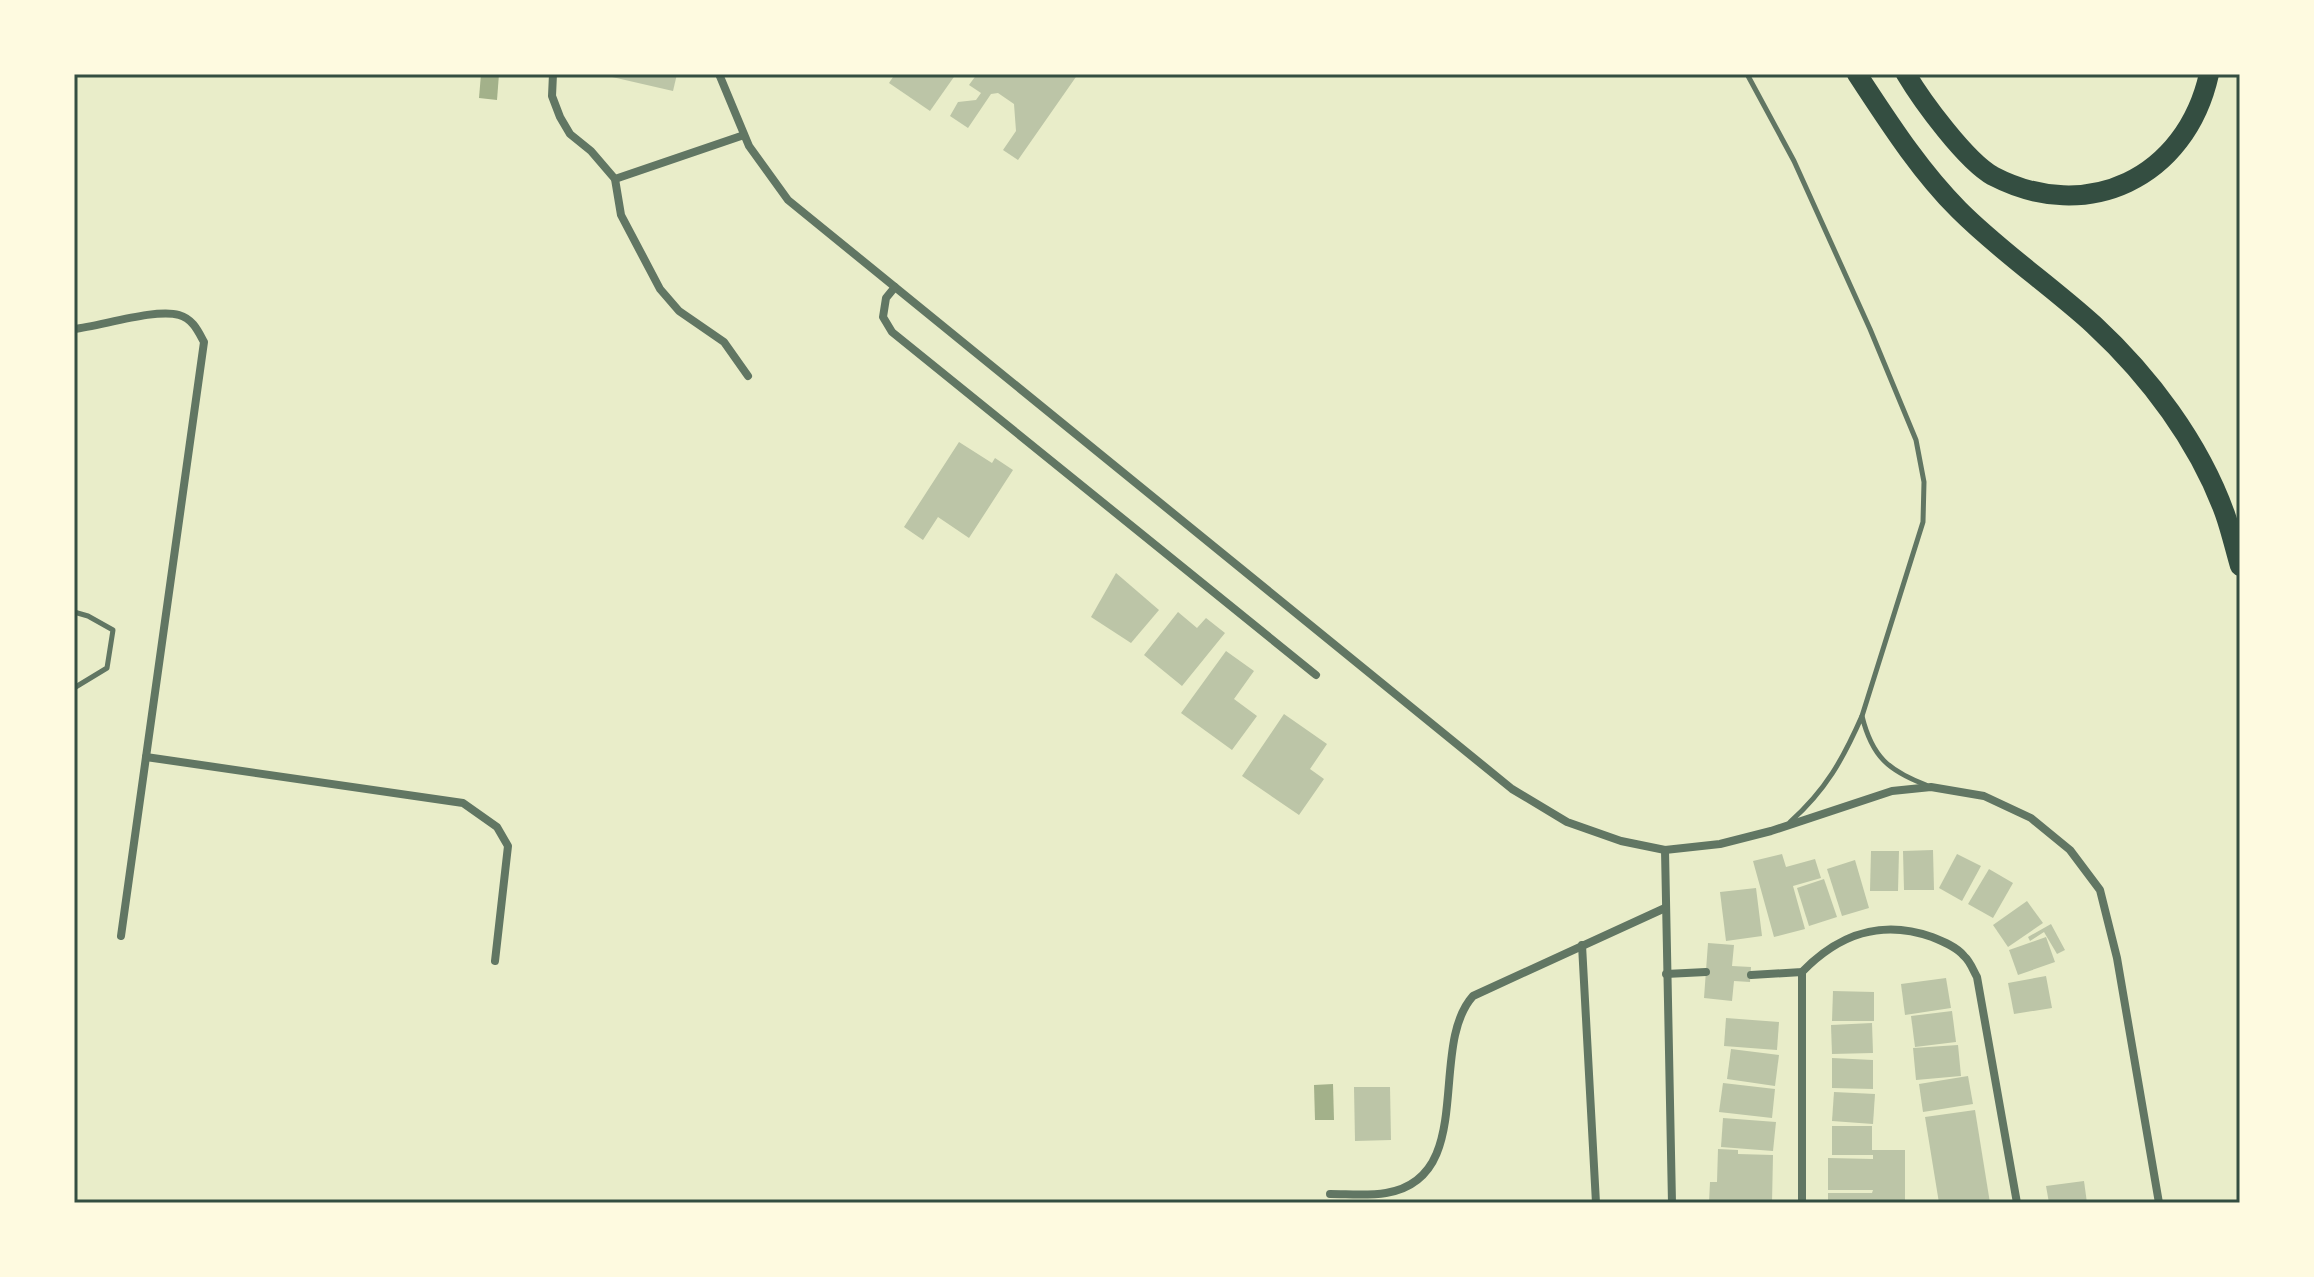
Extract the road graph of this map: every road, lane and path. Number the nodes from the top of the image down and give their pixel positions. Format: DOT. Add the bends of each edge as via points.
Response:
graph roads {
  1 [pos="553,74"];
  2 [pos="719,74"];
  3 [pos="1747,74"];
  4 [pos="1857,74"];
  5 [pos="1906,74"];
  6 [pos="2209,74"];
  7 [pos="744,135"];
  8 [pos="615,179"];
  9 [pos="895,287"];
  10 [pos="74,329"];
  11 [pos="748,376"];
  12 [pos="2240,566"];
  13 [pos="74,612"];
  14 [pos="1316,675"];
  15 [pos="74,688"];
  16 [pos="1862,716"];
  17 [pos="146,757"];
  18 [pos="1931,787"];
  19 [pos="1785,827"];
  20 [pos="1665,850"];
  21 [pos="1665,908"];
  22 [pos="121,936"];
  23 [pos="1582,945"];
  24 [pos="495,961"];
  25 [pos="1706,972"];
  26 [pos="1802,972"];
  27 [pos="1666,974"];
  28 [pos="1751,975"];
  29 [pos="1330,1194"];
  30 [pos="1596,1203"];
  31 [pos="1672,1203"];
  32 [pos="1802,1203"];
  33 [pos="2017,1203"];
  34 [pos="2159,1203"];
  1 -- 8 [label="street" via="552,96 570,134"];
  2 -- 7 [label="street"];
  3 -- 16 [label="lane" via="1794,161 1870,329 1916,440 1924,482 1923,522"];
  4 -- 12 [label="highway" via="1923,171 1959,210 2094,325 2172,414 2225,513"];
  5 -- 6 [label="highway" via="1954,139 1990,174 2059,196 2134,181 2160,164 2183,139"];
  7 -- 8 [label="street"];
  7 -- 9 [label="street" via="788,200"];
  8 -- 11 [label="street" via="621,215 660,289 679,311 724,342"];
  9 -- 14 [label="street" via="886,298 883,317 892,332"];
  9 -- 20 [label="street" via="1512,789 1567,822"];
  10 -- 17 [label="street" via="145,315 179,315 195,324 204,342"];
  13 -- 15 [label="lane" via="113,630 107,668"];
  16 -- 18 [label="lane" via="1885,764"];
  16 -- 19 [label="lane" via="1820,794"];
  17 -- 22 [label="street"];
  17 -- 24 [label="street" via="463,803 497,827 508,846"];
  18 -- 19 [label="street" via="1892,791"];
  18 -- 34 [label="street" via="1984,796 2031,818 2070,850 2100,890 2117,958"];
  19 -- 20 [label="street" via="1720,844"];
  20 -- 21 [label="street"];
  21 -- 23 [label="street"];
  21 -- 27 [label="street"];
  23 -- 29 [label="street" via="1485,988 1464,1005 1455,1030 1442,1141 1427,1169 1401,1189 1386,1193"];
  23 -- 30 [label="street"];
  25 -- 27 [label="street"];
  26 -- 28 [label="street"];
  26 -- 32 [label="street"];
  26 -- 33 [label="street" via="1820,953 1847,938 1880,929 1911,930 1963,954 1977,977"];
  27 -- 31 [label="street"];
}
